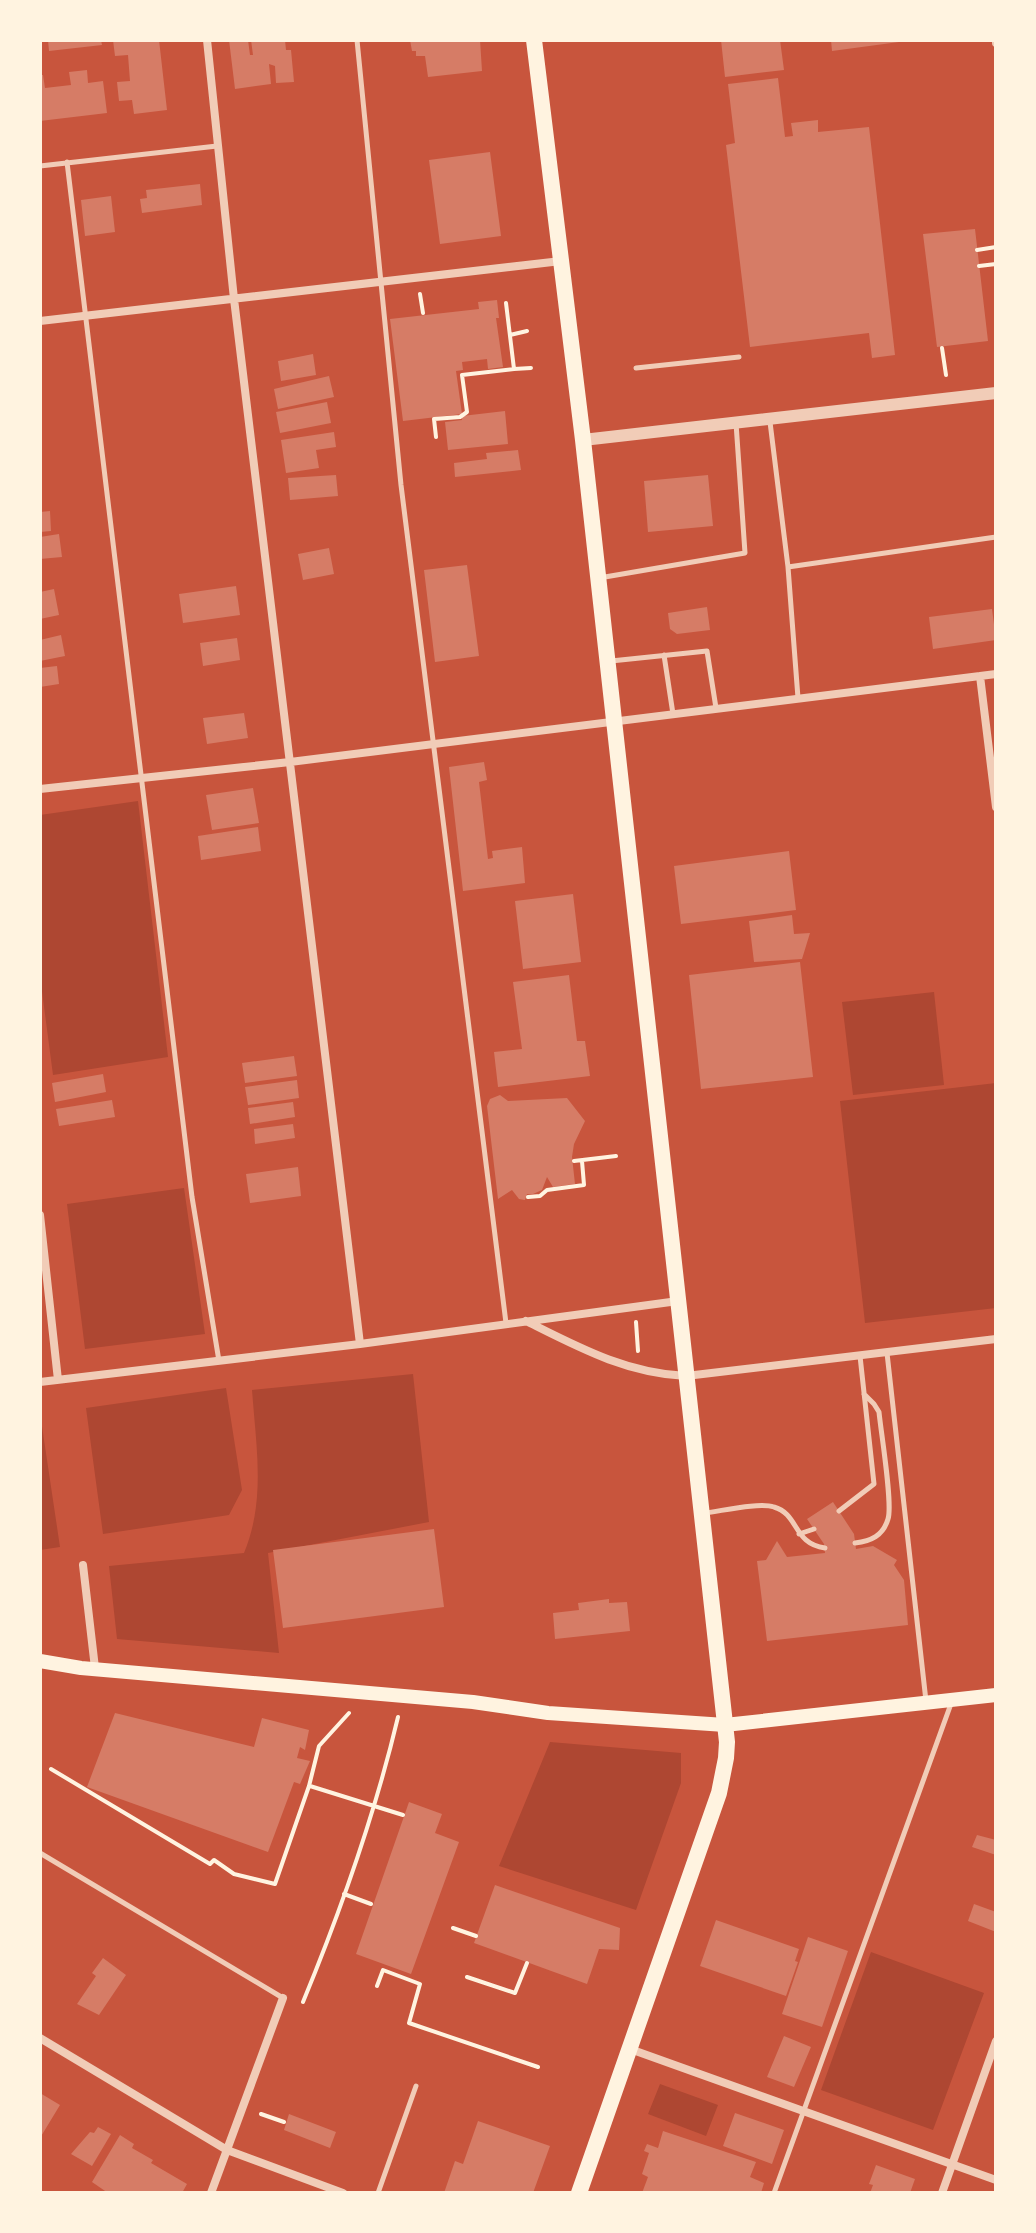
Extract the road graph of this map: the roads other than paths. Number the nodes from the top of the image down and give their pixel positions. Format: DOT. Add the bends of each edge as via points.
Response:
graph roads {
  1 [pos="207,40"];
  2 [pos="357,40"];
  3 [pos="534,40"];
  4 [pos="217,146"];
  5 [pos="67,162"];
  6 [pos="40,166"];
  7 [pos="561,261"];
  8 [pos="379,282"];
  9 [pos="234,299"];
  10 [pos="86,316"];
  11 [pos="40,321"];
  12 [pos="739,357"];
  13 [pos="636,368"];
  14 [pos="996,393"];
  15 [pos="770,419"];
  16 [pos="736,423"];
  17 [pos="583,440"];
  18 [pos="996,537"];
  19 [pos="788,567"];
  20 [pos="598,578"];
  21 [pos="664,655"];
  22 [pos="607,662"];
  23 [pos="996,674"];
  24 [pos="980,676"];
  25 [pos="798,699"];
  26 [pos="716,709"];
  27 [pos="673,715"];
  28 [pos="614,722"];
  29 [pos="435,742"];
  30 [pos="290,762"];
  31 [pos="142,779"];
  32 [pos="40,789"];
  33 [pos="996,807"];
  34 [pos="40,1215"];
  35 [pos="678,1300"];
  36 [pos="526,1321"];
  37 [pos="506,1323"];
  38 [pos="996,1339"];
  39 [pos="360,1344"];
  40 [pos="887,1352"];
  41 [pos="860,1356"];
  42 [pos="219,1361"];
  43 [pos="686,1376"];
  44 [pos="58,1380"];
  45 [pos="40,1382"];
  46 [pos="864,1394"];
  47 [pos="839,1511"];
  48 [pos="702,1514"];
  49 [pos="814,1529"];
  50 [pos="799,1534"];
  51 [pos="855,1543"];
  52 [pos="825,1548"];
  53 [pos="83,1565"];
  54 [pos="40,1661"];
  55 [pos="95,1668"];
  56 [pos="996,1695"];
  57 [pos="952,1701"];
  58 [pos="926,1704"];
  59 [pos="725,1725"];
  60 [pos="40,1853"];
  61 [pos="283,1998"];
  62 [pos="40,2038"];
  63 [pos="996,2041"];
  64 [pos="630,2049"];
  65 [pos="416,2086"];
  66 [pos="804,2111"];
  67 [pos="227,2150"];
  68 [pos="952,2165"];
  69 [pos="996,2180"];
  70 [pos="211,2193"];
  71 [pos="343,2193"];
  72 [pos="378,2193"];
  73 [pos="579,2193"];
  74 [pos="774,2193"];
  75 [pos="942,2193"];
  1 -- 4 [label="street"];
  2 -- 8 [label="lane"];
  3 -- 7 [label="main road"];
  4 -- 5 [label="lane"];
  4 -- 9 [label="street"];
  5 -- 6 [label="lane"];
  5 -- 10 [label="lane"];
  7 -- 8 [label="street"];
  7 -- 17 [label="main road"];
  8 -- 9 [label="street"];
  8 -- 29 [label="lane"];
  9 -- 10 [label="street"];
  9 -- 30 [label="street"];
  10 -- 11 [label="street"];
  10 -- 31 [label="lane"];
  12 -- 13 [label="lane"];
  14 -- 15 [label="street"];
  15 -- 16 [label="street"];
  15 -- 19 [label="lane"];
  16 -- 17 [label="street"];
  16 -- 20 [label="lane" via="745,553"];
  17 -- 20 [label="main road"];
  18 -- 19 [label="lane"];
  19 -- 25 [label="lane"];
  20 -- 22 [label="main road"];
  21 -- 22 [label="lane"];
  21 -- 26 [label="lane" via="707,651"];
  21 -- 27 [label="lane"];
  22 -- 28 [label="main road"];
  23 -- 24 [label="street"];
  24 -- 25 [label="street"];
  24 -- 33 [label="street"];
  25 -- 26 [label="street"];
  26 -- 27 [label="street"];
  27 -- 28 [label="street"];
  28 -- 29 [label="street"];
  28 -- 35 [label="main road"];
  29 -- 30 [label="street"];
  29 -- 37 [label="lane"];
  30 -- 31 [label="street"];
  30 -- 39 [label="street"];
  31 -- 32 [label="street"];
  31 -- 42 [label="lane" via="192,1197"];
  34 -- 44 [label="street"];
  35 -- 36 [label="street"];
  35 -- 43 [label="main road"];
  36 -- 37 [label="street"];
  36 -- 43 [label="street" via="616,1364"];
  37 -- 39 [label="street"];
  38 -- 40 [label="street"];
  39 -- 42 [label="street"];
  40 -- 41 [label="street"];
  40 -- 58 [label="lane"];
  41 -- 43 [label="street"];
  41 -- 46 [label="lane"];
  42 -- 44 [label="street"];
  43 -- 48 [label="main road"];
  44 -- 45 [label="street"];
  46 -- 47 [label="lane" via="874,1484"];
  46 -- 51 [label="lane" via="879,1412 889,1516 872,1540"];
  48 -- 50 [label="lane" via="770,1505 786,1513"];
  48 -- 59 [label="main road"];
  49 -- 50 [label="lane"];
  50 -- 52 [label="lane" via="813,1547"];
  53 -- 55 [label="street"];
  54 -- 55 [label="main road"];
  55 -- 59 [label="main road"];
  56 -- 57 [label="main road"];
  57 -- 58 [label="main road"];
  57 -- 66 [label="lane"];
  58 -- 59 [label="main road"];
  59 -- 64 [label="main road" via="719,1793"];
  60 -- 61 [label="lane"];
  61 -- 67 [label="street"];
  62 -- 67 [label="street"];
  63 -- 68 [label="street"];
  64 -- 66 [label="street"];
  64 -- 73 [label="main road"];
  65 -- 72 [label="lane"];
  66 -- 68 [label="street"];
  66 -- 74 [label="lane"];
  67 -- 70 [label="street"];
  67 -- 71 [label="street"];
  68 -- 69 [label="street"];
  68 -- 75 [label="street"];
}
